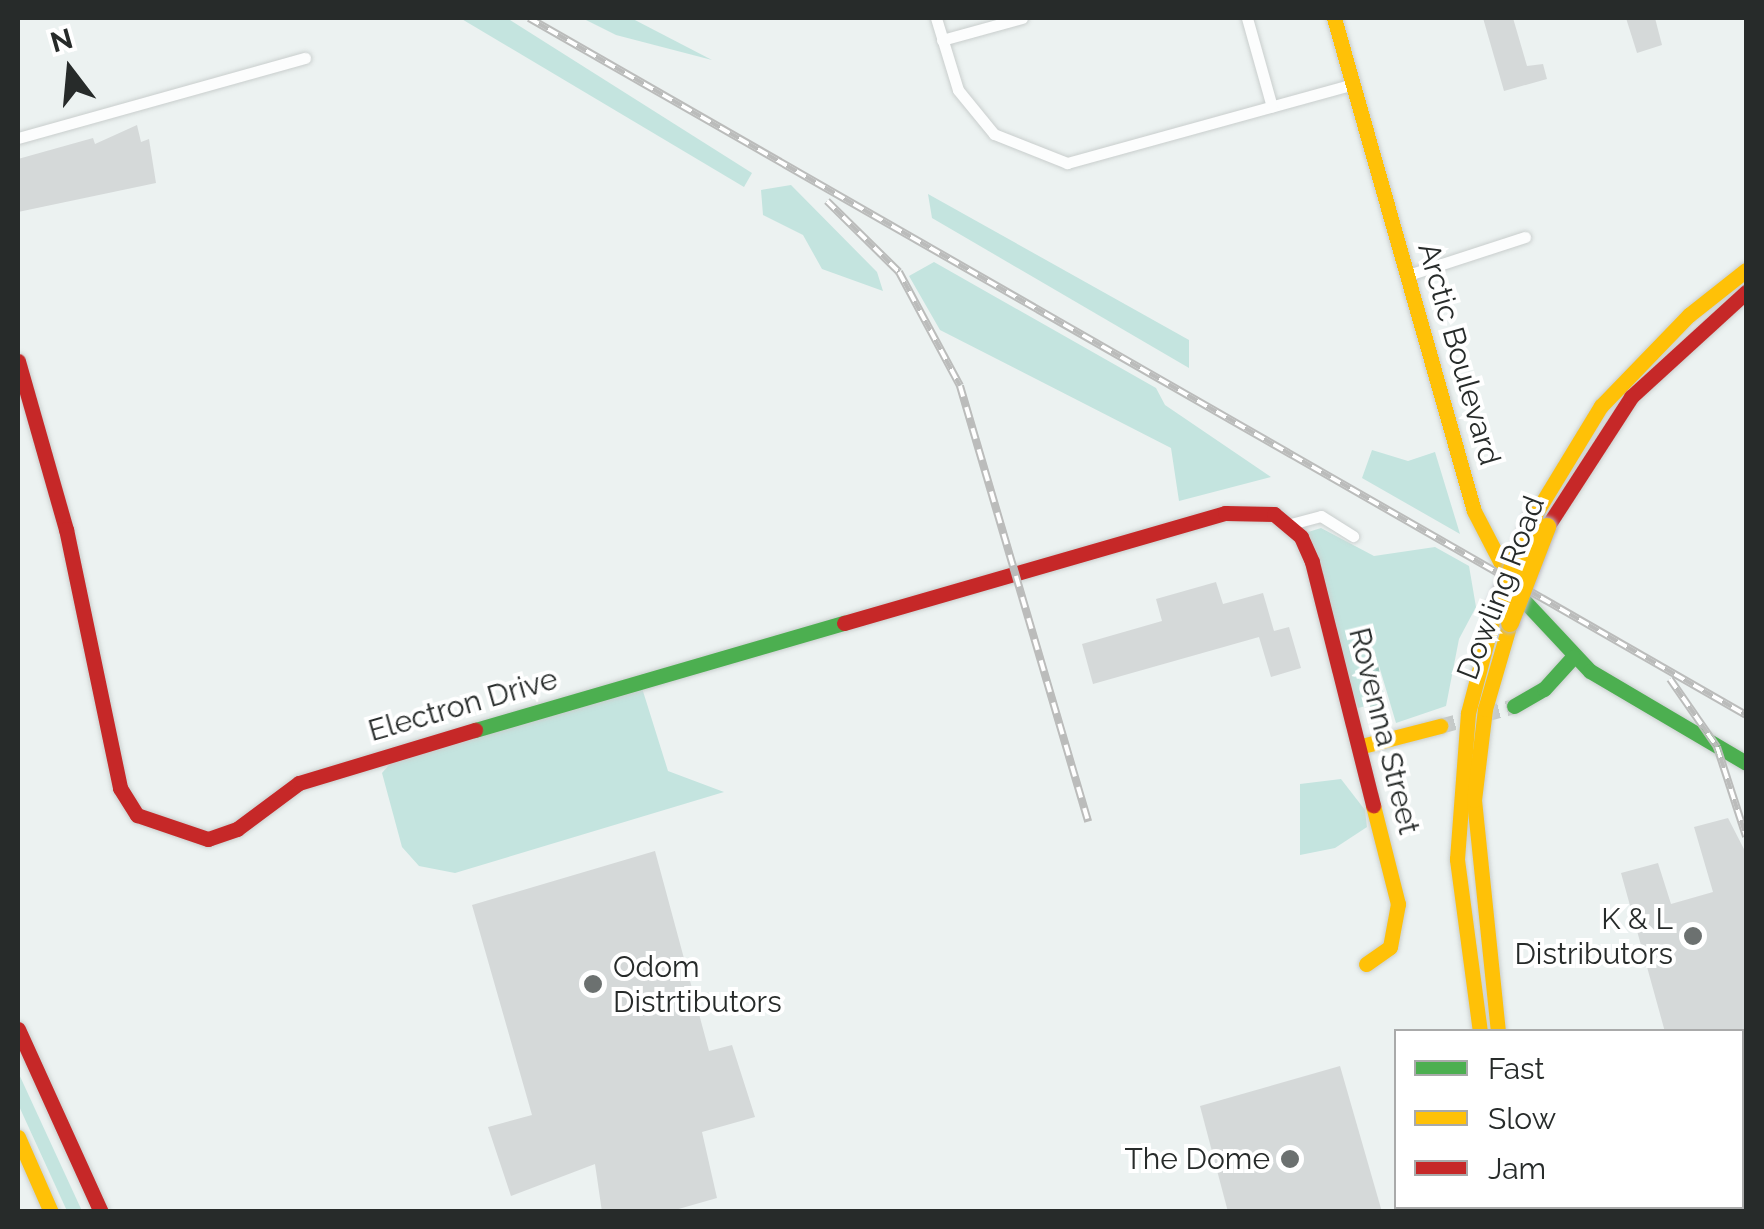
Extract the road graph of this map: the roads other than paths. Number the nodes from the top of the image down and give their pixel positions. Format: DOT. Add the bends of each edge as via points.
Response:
graph roads {
  1 [pos="936,18"];
  2 [pos="1022,18"];
  3 [pos="1247,18"];
  4 [pos="1334,18"];
  5 [pos="942,40"];
  6 [pos="304,58"];
  7 [pos="1353,84"];
  8 [pos="1272,107"];
  9 [pos="18,138"];
  10 [pos="1524,236"];
  11 [pos="1746,270"];
  12 [pos="1408,275"];
  13 [pos="1746,292"];
  14 [pos="18,361"];
  15 [pos="1280,520"];
  16 [pos="1540,522"];
  17 [pos="1352,536"];
  18 [pos="1572,657"];
  19 [pos="1514,706"];
  20 [pos="1440,726"];
  21 [pos="1362,746"];
  22 [pos="1746,763"];
  23 [pos="1366,964"];
  24 [pos="18,1029"];
  25 [pos="1480,1029"];
  26 [pos="1498,1029"];
  27 [pos="18,1137"];
  28 [pos="52,1212"];
  29 [pos="101,1212"];
  1 -- 5 [label="street"];
  2 -- 5 [label="street"];
  3 -- 8 [label="street"];
  4 -- 7 [label="main road, Arctic Boulevard"];
  5 -- 8 [label="street" via="958,90 994,134 1067,164"];
  6 -- 9 [label="street"];
  7 -- 8 [label="street"];
  7 -- 12 [label="main road, Arctic Boulevard"];
  10 -- 12 [label="street"];
  11 -- 16 [label="main road, Dowling Road" via="1689,315 1602,406"];
  12 -- 18 [label="main road, Arctic Boulevard" via="1494,560"];
  13 -- 16 [label="main road, Dowling Road" via="1631,397"];
  14 -- 15 [label="main road, Electron Drive" via="66,528 120,788 137,816 208,838 237,829 299,783 382,757 1225,513"];
  15 -- 17 [label="street" via="1321,516"];
  15 -- 21 [label="main road, Rovenna Street" via="1312,562"];
  16 -- 25 [label="main road, Dowling Road, bridge" via="1496,607 1471,696 1457,860"];
  16 -- 26 [label="main road, Dowling Road, bridge" via="1492,674 1474,800"];
  18 -- 19 [label="main road" via="1544,689"];
  18 -- 22 [label="main road, Arctic Boulevard"];
  20 -- 21 [label="main road"];
  21 -- 23 [label="main road, Rovenna Street" via="1398,904 1390,947"];
  24 -- 29 [label="main road"];
  27 -- 28 [label="main road"];
}
